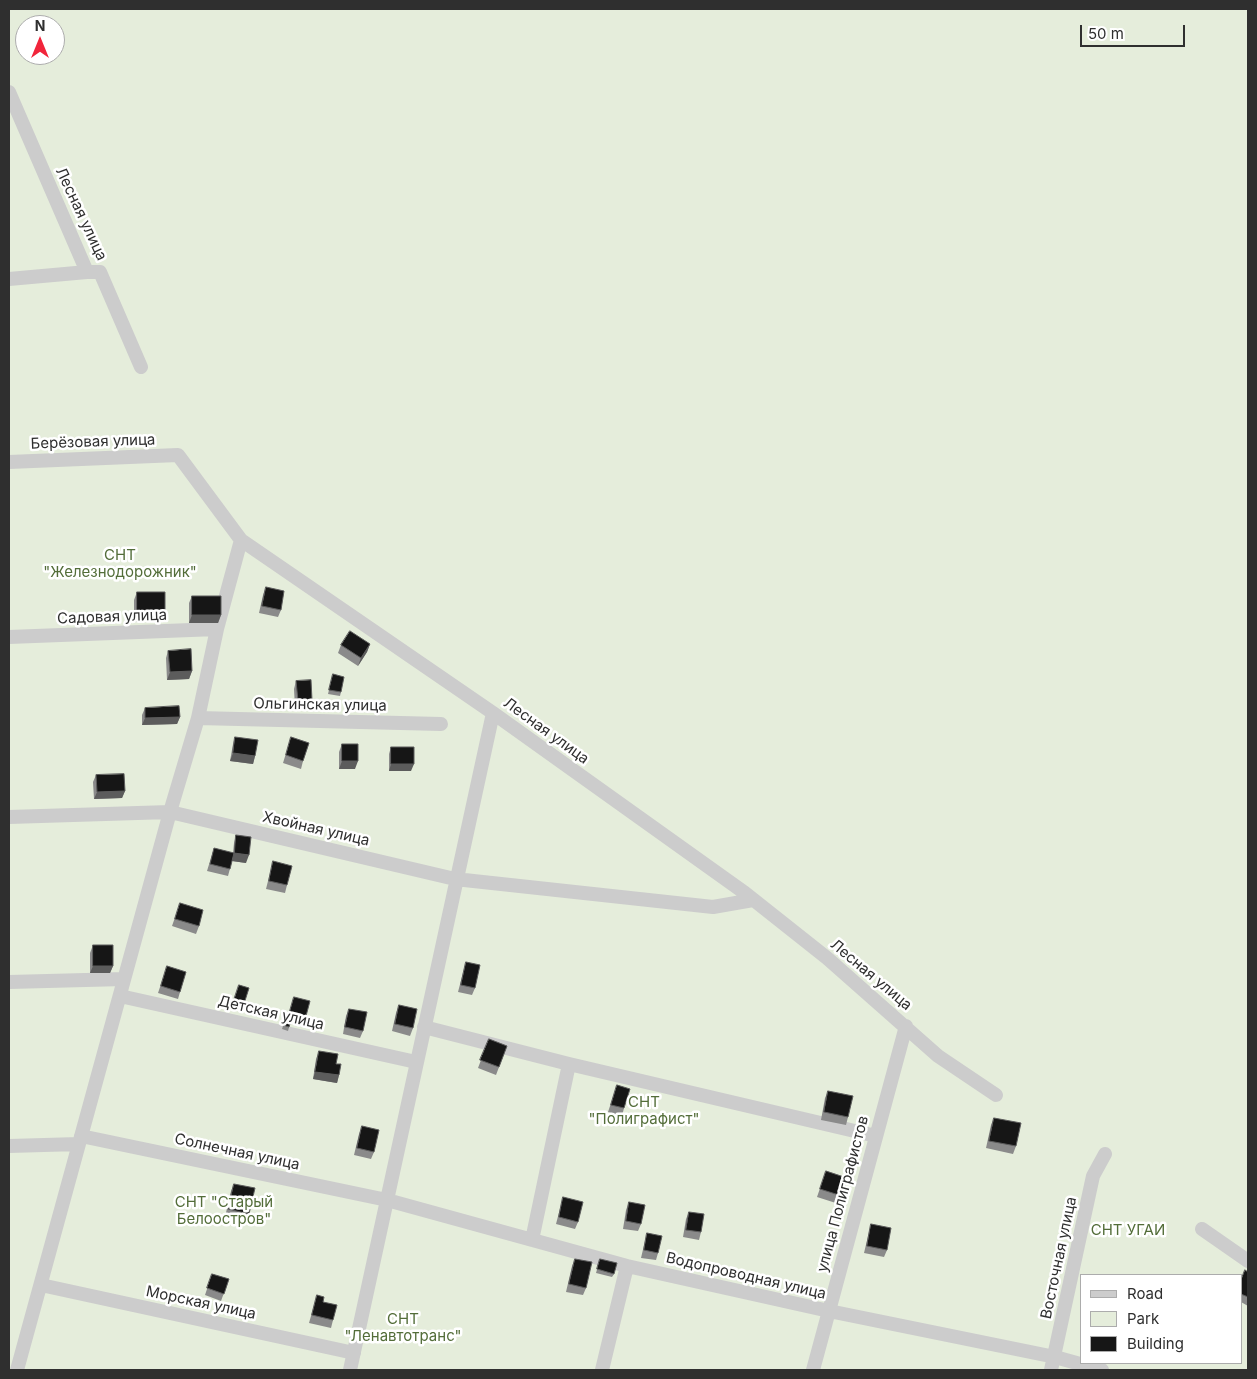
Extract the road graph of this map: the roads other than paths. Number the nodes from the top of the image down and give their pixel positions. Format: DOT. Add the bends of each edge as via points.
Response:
graph roads {
  1 [pos="9,92"];
  2 [pos="87,272"];
  3 [pos="9,279"];
  4 [pos="141,367"];
  5 [pos="178,455"];
  6 [pos="9,462"];
  7 [pos="240,540"];
  8 [pos="217,629"];
  9 [pos="9,637"];
  10 [pos="493,713"];
  11 [pos="198,718"];
  12 [pos="441,724"];
  13 [pos="170,812"];
  14 [pos="9,817"];
  15 [pos="455,879"];
  16 [pos="753,900"];
  17 [pos="124,979"];
  18 [pos="9,982"];
  19 [pos="120,996"];
  20 [pos="906,1026"];
  21 [pos="424,1027"];
  22 [pos="416,1062"];
  23 [pos="569,1064"];
  24 [pos="996,1095"];
  25 [pos="876,1136"];
  26 [pos="80,1140"];
  27 [pos="9,1146"];
  28 [pos="1105,1154"];
  29 [pos="387,1200"];
  30 [pos="1202,1229"];
  31 [pos="532,1240"];
  32 [pos="1248,1262"];
  33 [pos="627,1266"];
  34 [pos="41,1285"];
  35 [pos="829,1311"];
  36 [pos="354,1353"];
  37 [pos="1053,1364"];
  38 [pos="18,1370"];
  39 [pos="350,1370"];
  40 [pos="602,1370"];
  41 [pos="813,1370"];
  42 [pos="1102,1370"];
  1 -- 2 [label="street, Лесная улица"];
  2 -- 3 [label="street"];
  2 -- 4 [label="street, Лесная улица" via="100,272"];
  5 -- 6 [label="street, Берёзовая улица"];
  5 -- 7 [label="street, Лесная улица"];
  7 -- 8 [label="street"];
  7 -- 10 [label="street, Лесная улица"];
  8 -- 9 [label="street, Садовая улица"];
  8 -- 11 [label="street"];
  10 -- 15 [label="street"];
  10 -- 16 [label="street, Лесная улица"];
  11 -- 12 [label="street, Ольгинская улица"];
  11 -- 13 [label="street"];
  13 -- 14 [label="street, Хвойная улица"];
  13 -- 15 [label="street, Хвойная улица"];
  13 -- 17 [label="street"];
  15 -- 16 [label="street, Хвойная улица" via="713,907"];
  15 -- 21 [label="street"];
  16 -- 20 [label="street, Лесная улица"];
  17 -- 18 [label="street"];
  17 -- 19 [label="street"];
  19 -- 22 [label="street, Детская улица"];
  19 -- 26 [label="street"];
  20 -- 24 [label="street, Лесная улица" via="938,1056"];
  20 -- 25 [label="street, улица Полиграфистов"];
  21 -- 22 [label="street"];
  21 -- 23 [label="street"];
  22 -- 29 [label="street"];
  23 -- 25 [label="street"];
  23 -- 31 [label="street"];
  25 -- 35 [label="street, улица Полиграфистов"];
  26 -- 27 [label="street, Солнечная улица"];
  26 -- 29 [label="street, Солнечная улица"];
  26 -- 34 [label="street"];
  28 -- 37 [label="street, Восточная улица" via="1093,1176"];
  29 -- 31 [label="street, Водопроводная улица"];
  29 -- 36 [label="street"];
  30 -- 32 [label="street"];
  31 -- 33 [label="street, Водопроводная улица"];
  33 -- 35 [label="street, Водопроводная улица"];
  33 -- 40 [label="street"];
  34 -- 36 [label="street, Морская улица"];
  34 -- 38 [label="street"];
  35 -- 37 [label="street, Водопроводная улица"];
  35 -- 41 [label="street, улица Полиграфистов"];
  36 -- 39 [label="street"];
  37 -- 42 [label="street, Водопроводная улица"];
}
